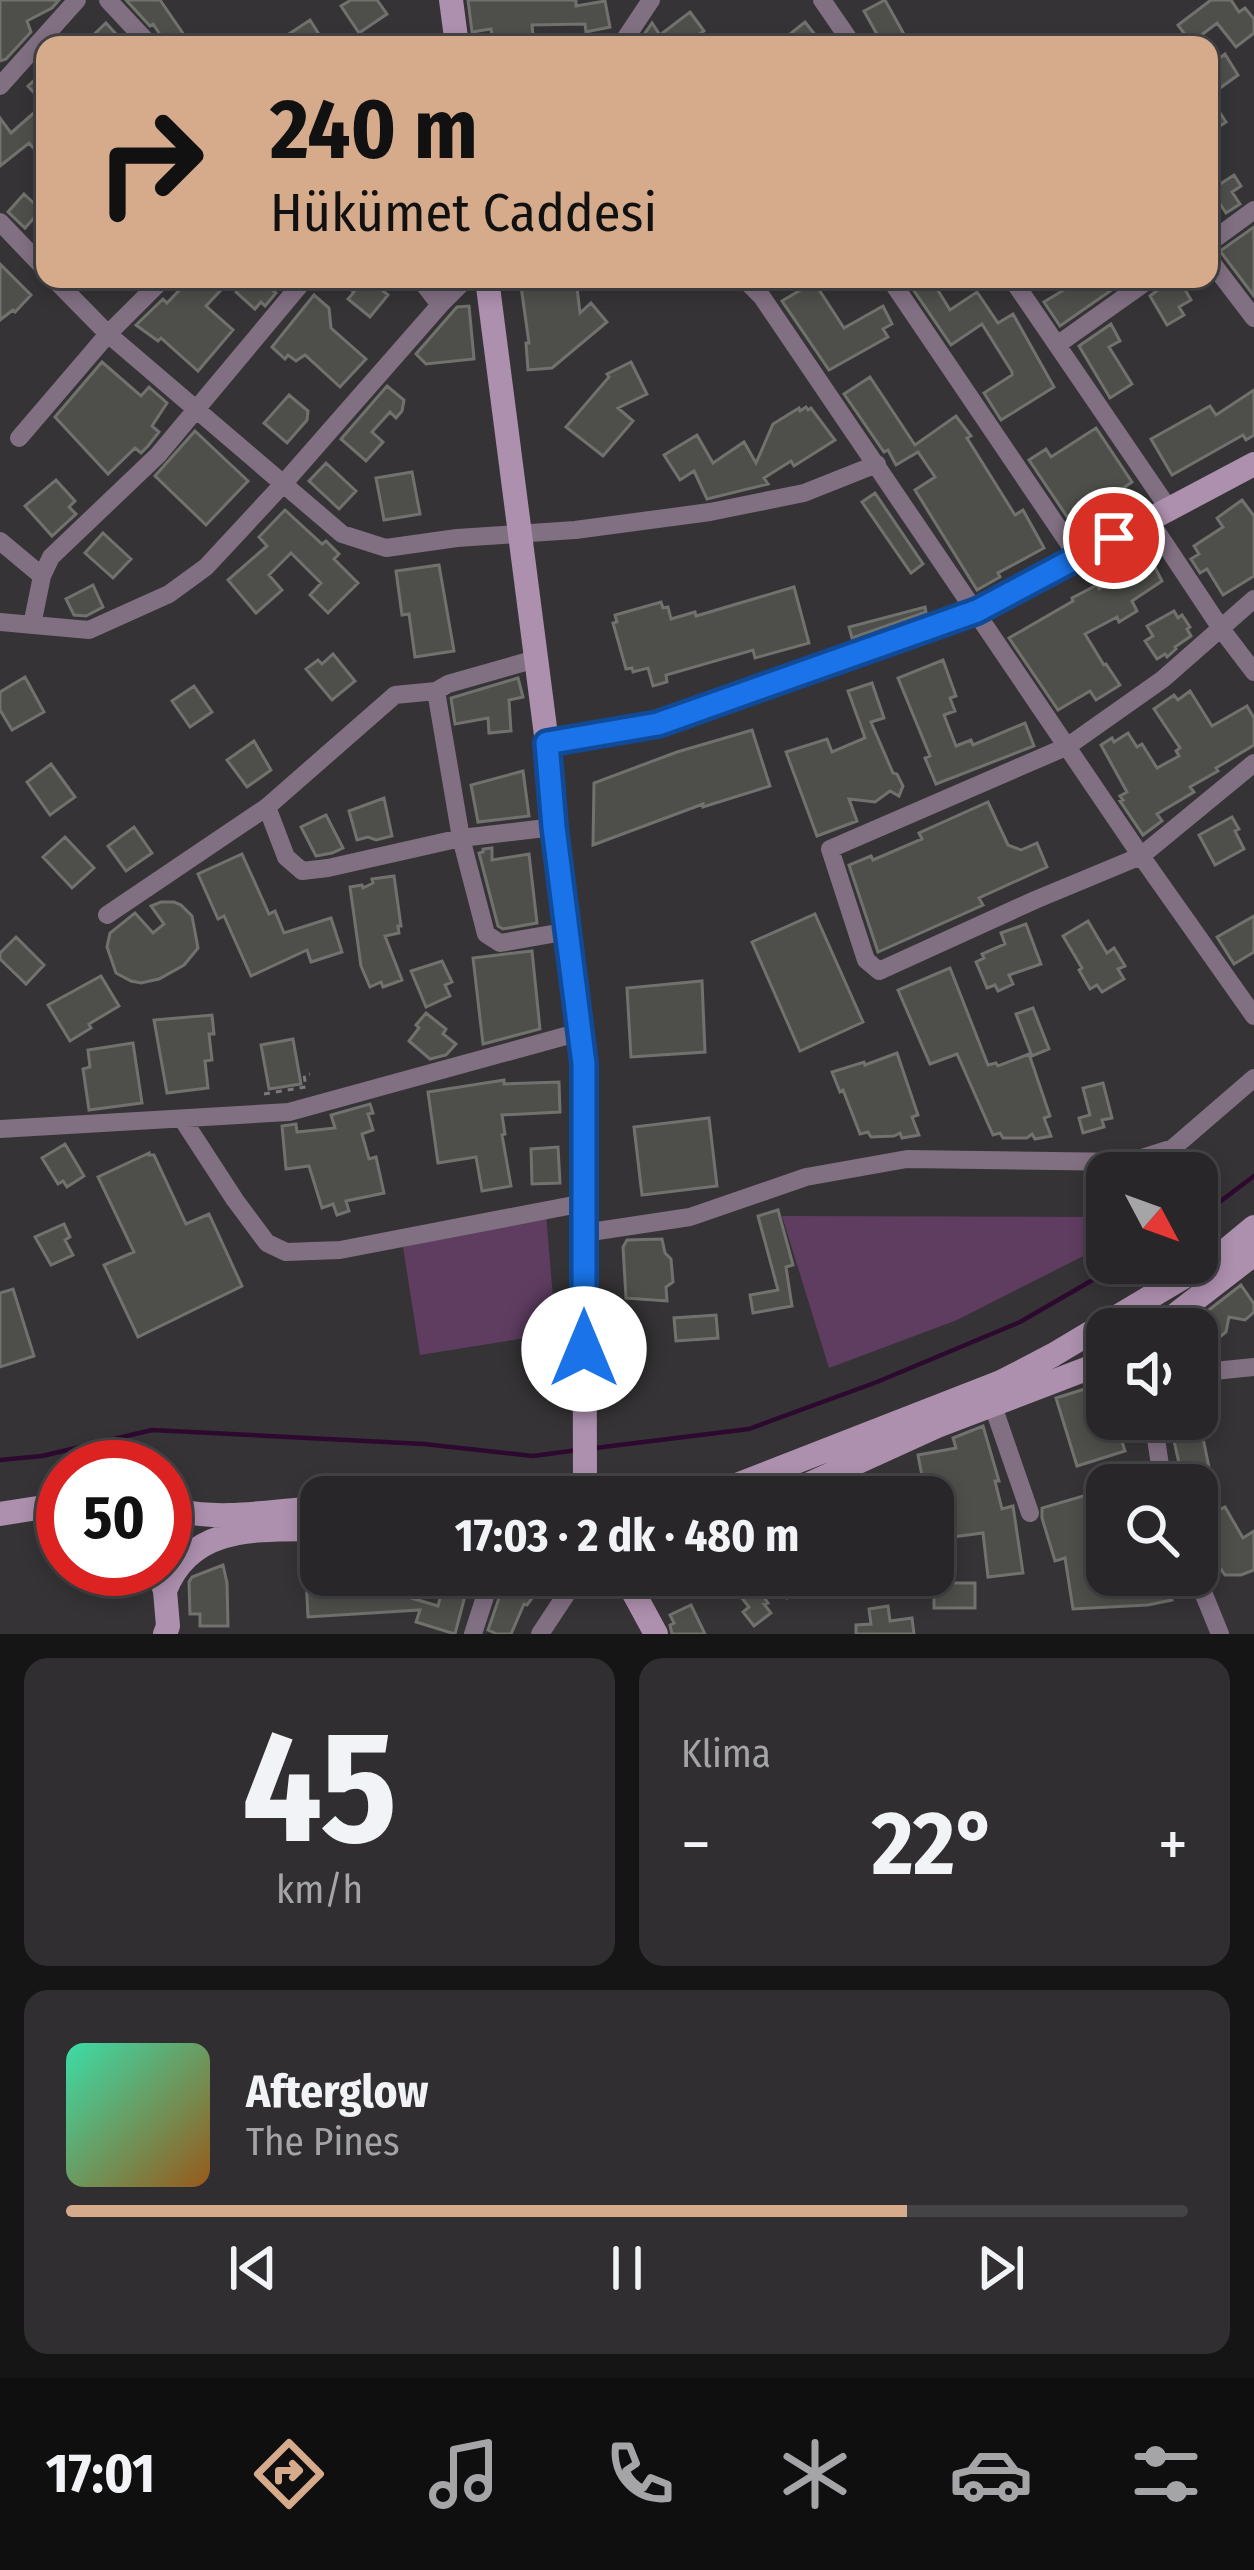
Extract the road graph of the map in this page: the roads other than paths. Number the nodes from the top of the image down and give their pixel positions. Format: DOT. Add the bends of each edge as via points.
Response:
graph roads {
  1 [pos="77,0"];
  2 [pos="107,0"];
  3 [pos="451,0"];
  4 [pos="651,0"];
  5 [pos="822,0"];
  6 [pos="42,36"];
  7 [pos="141,36"];
  8 [pos="456,36"];
  9 [pos="627,36"];
  10 [pos="847,36"];
  11 [pos="36,43"];
  12 [pos="2,78"];
  13 [pos="1254,211"];
  14 [pos="0,221"];
  15 [pos="1218,237"];
  16 [pos="36,259"];
  17 [pos="1218,271"];
  18 [pos="63,288"];
  19 [pos="154,288"];
  20 [pos="297,288"];
  21 [pos="427,288"];
  22 [pos="457,288"];
  23 [pos="488,288"];
  24 [pos="757,288"];
  25 [pos="896,288"];
  26 [pos="1018,288"];
  27 [pos="1137,288"];
  28 [pos="440,304"];
  29 [pos="1254,318"];
  30 [pos="108,334"];
  31 [pos="1057,345"];
  32 [pos="196,408"];
  33 [pos="19,438"];
  34 [pos="877,464"];
  35 [pos="1254,464"];
  36 [pos="284,484"];
  37 [pos="1159,515"];
  38 [pos="520,535"];
  39 [pos="0,541"];
  40 [pos="1078,557"];
  41 [pos="42,576"];
  42 [pos="1254,598"];
  43 [pos="977,611"];
  44 [pos="0,622"];
  45 [pos="32,625"];
  46 [pos="1222,630"];
  47 [pos="536,658"];
  48 [pos="1254,672"];
  49 [pos="436,691"];
  50 [pos="547,743"];
  51 [pos="1068,746"];
  52 [pos="1254,763"];
  53 [pos="267,807"];
  54 [pos="554,827"];
  55 [pos="461,838"];
  56 [pos="1141,856"];
  57 [pos="106,915"];
  58 [pos="568,932"];
  59 [pos="1254,1016"];
  60 [pos="580,1032"];
  61 [pos="1254,1078"];
  62 [pos="183,1120"];
  63 [pos="0,1129"];
  64 [pos="584,1203"];
  65 [pos="1254,1227"];
  66 [pos="584,1233"];
  67 [pos="1254,1254"];
  68 [pos="1131,1308"];
  69 [pos="1184,1308"];
  70 [pos="1086,1334"];
  71 [pos="1254,1367"];
  72 [pos="1086,1369"];
  73 [pos="1218,1371"];
  74 [pos="993,1406"];
  75 [pos="587,1476"];
  76 [pos="760,1476"];
  77 [pos="827,1476"];
  78 [pos="36,1508"];
  79 [pos="300,1510"];
  80 [pos="192,1513"];
  81 [pos="0,1514"];
  82 [pos="1030,1514"];
  83 [pos="300,1529"];
  84 [pos="192,1548"];
  85 [pos="164,1596"];
  86 [pos="485,1596"];
  87 [pos="565,1596"];
  88 [pos="635,1596"];
  89 [pos="1205,1596"];
  90 [pos="165,1634"];
  91 [pos="473,1634"];
  92 [pos="540,1634"];
  93 [pos="656,1634"];
  94 [pos="1220,1634"];
  1 -- 6 [label="street"];
  2 -- 7 [label="street"];
  3 -- 8 [label="street"];
  4 -- 9 [label="street"];
  5 -- 10 [label="street"];
  11 -- 12 [label="street"];
  13 -- 15 [label="street"];
  14 -- 16 [label="street"];
  17 -- 29 [label="street"];
  18 -- 30 [label="street"];
  19 -- 30 [label="street"];
  20 -- 32 [label="street"];
  21 -- 28 [label="street"];
  22 -- 28 [label="street"];
  23 -- 38 [label="street"];
  24 -- 34 [label="street"];
  25 -- 40 [label="street"];
  26 -- 31 [label="street"];
  27 -- 31 [label="street"];
  28 -- 36 [label="street"];
  30 -- 32 [label="street"];
  30 -- 33 [label="street"];
  31 -- 37 [label="street"];
  32 -- 36 [label="street"];
  32 -- 41 [label="street" via="51,557"];
  34 -- 38 [label="street" via="803,493 710,512"];
  34 -- 43 [label="street"];
  35 -- 37 [label="street"];
  36 -- 38 [label="street" via="342,534 386,548"];
  36 -- 45 [label="street" via="206,567 169,594 89,630"];
  37 -- 40 [label="street"];
  37 -- 46 [label="street"];
  38 -- 47 [label="street"];
  39 -- 41 [label="street"];
  40 -- 43 [label="street"];
  41 -- 45 [label="street"];
  42 -- 46 [label="street"];
  43 -- 50 [label="street" via="658,724"];
  43 -- 51 [label="street"];
  44 -- 45 [label="street"];
  46 -- 48 [label="street"];
  46 -- 51 [label="street"];
  47 -- 49 [label="street"];
  47 -- 50 [label="street"];
  49 -- 53 [label="street" via="395,694"];
  49 -- 55 [label="street"];
  50 -- 54 [label="street"];
  51 -- 56 [label="street"];
  51 -- 56 [label="street" via="830,849 866,960 879,971"];
  52 -- 56 [label="street"];
  53 -- 55 [label="street" via="286,857 302,871"];
  53 -- 57 [label="street"];
  54 -- 55 [label="street"];
  54 -- 58 [label="street"];
  55 -- 58 [label="street" via="486,934 500,943"];
  56 -- 59 [label="street"];
  58 -- 60 [label="street"];
  60 -- 62 [label="street" via="290,1112"];
  60 -- 64 [label="street"];
  61 -- 66 [label="street" via="1173,1148 1129,1162 907,1159 806,1177 690,1217"];
  62 -- 63 [label="street"];
  62 -- 64 [label="street" via="267,1243 286,1252 340,1250"];
  64 -- 66 [label="street"];
  65 -- 68 [label="street"];
  66 -- 75 [label="street"];
  67 -- 69 [label="street"];
  70 -- 76 [label="street" via="1001,1382"];
  71 -- 73 [label="street"];
  72 -- 74 [label="street"];
  74 -- 77 [label="street"];
  74 -- 82 [label="street"];
  78 -- 81 [label="street"];
  79 -- 80 [label="street"];
  83 -- 84 [label="street" via="243,1533"];
  85 -- 90 [label="street"];
  86 -- 91 [label="street"];
  87 -- 92 [label="street"];
  88 -- 93 [label="street"];
  89 -- 94 [label="street"];
}
